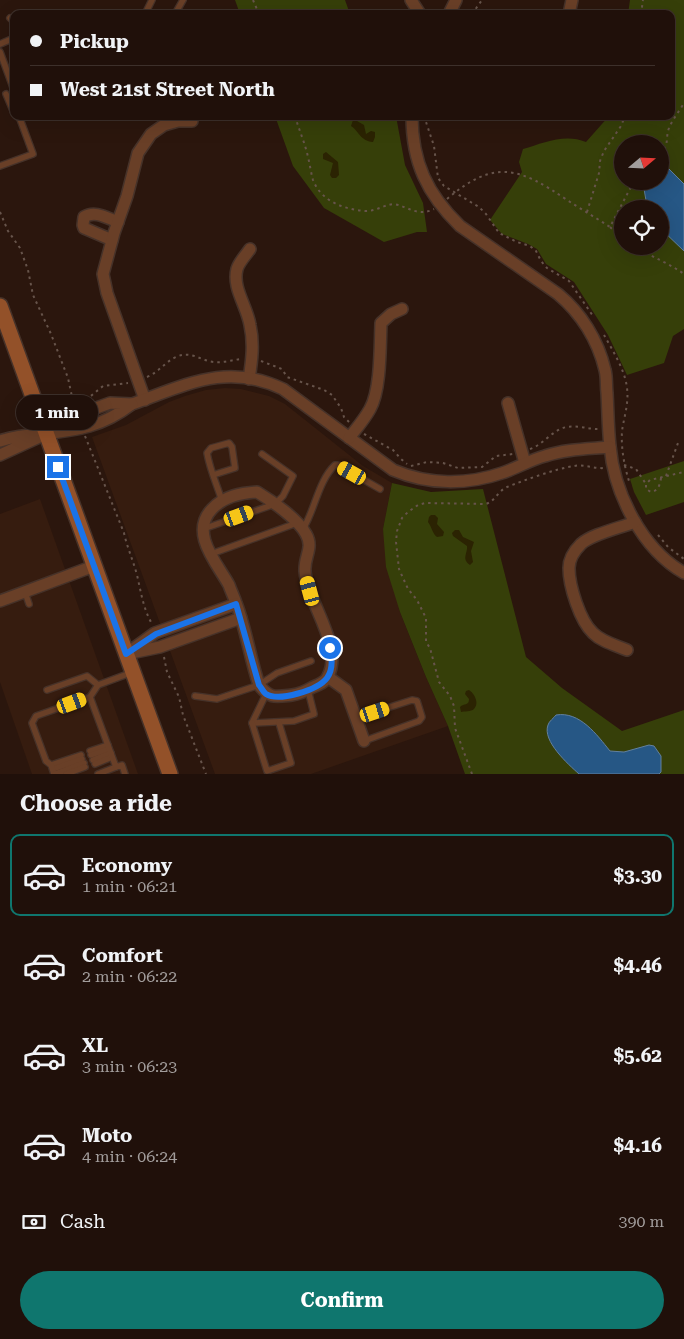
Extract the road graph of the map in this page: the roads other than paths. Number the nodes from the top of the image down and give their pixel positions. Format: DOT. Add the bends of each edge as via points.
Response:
graph roads {
  1 [pos="0,52"];
  2 [pos="10,80"];
  3 [pos="3,96"];
  4 [pos="10,107"];
  5 [pos="20,120"];
  6 [pos="412,120"];
  7 [pos="192,121"];
  8 [pos="1,164"];
  9 [pos="118,222"];
  10 [pos="112,240"];
  11 [pos="250,249"];
  12 [pos="0,306"];
  13 [pos="402,309"];
  14 [pos="250,379"];
  15 [pos="145,400"];
  16 [pos="508,403"];
  17 [pos="132,404"];
  18 [pos="46,434"];
  19 [pos="349,438"];
  20 [pos="0,441"];
  21 [pos="610,447"];
  22 [pos="262,454"];
  23 [pos="0,455"];
  24 [pos="525,463"];
  25 [pos="213,475"];
  26 [pos="380,488"];
  27 [pos="222,501"];
  28 [pos="275,504"];
  29 [pos="635,522"];
  30 [pos="300,526"];
  31 [pos="203,529"];
  32 [pos="211,554"];
  33 [pos="94,566"];
  34 [pos="684,573"];
  35 [pos="25,592"];
  36 [pos="0,601"];
  37 [pos="30,604"];
  38 [pos="236,604"];
  39 [pos="241,618"];
  40 [pos="627,650"];
  41 [pos="126,654"];
  42 [pos="311,661"];
  43 [pos="132,672"];
  44 [pos="328,677"];
  45 [pos="98,685"];
  46 [pos="262,689"];
  47 [pos="48,690"];
  48 [pos="308,690"];
  49 [pos="90,696"];
  50 [pos="195,696"];
  51 [pos="356,718"];
  52 [pos="252,723"];
  53 [pos="279,723"];
  54 [pos="364,741"];
  55 [pos="110,751"];
  56 [pos="116,767"];
  57 [pos="53,771"];
  58 [pos="66,774"];
  59 [pos="98,774"];
  60 [pos="125,774"];
  61 [pos="170,774"];
  1 -- 2 [label="lane"];
  3 -- 4 [label="lane"];
  5 -- 8 [label="lane" via="33,154"];
  6 -- 21 [label="street" via="419,168 447,213 460,226 558,294 581,317 606,371"];
  7 -- 9 [label="street" via="164,125 151,134 138,153"];
  9 -- 10 [label="street"];
  9 -- 10 [label="street" via="98,214 84,217 84,228"];
  10 -- 15 [label="street" via="103,274"];
  11 -- 14 [label="street" via="237,267 236,279 250,322 253,344"];
  12 -- 18 [label="main road"];
  13 -- 19 [label="street" via="381,323 374,400"];
  14 -- 15 [label="street" via="234,376 209,378"];
  14 -- 19 [label="street" via="269,382 283,389"];
  15 -- 17 [label="street"];
  16 -- 24 [label="street"];
  17 -- 18 [label="street" via="116,417 82,429"];
  17 -- 18 [label="street" via="110,402 75,410"];
  18 -- 20 [label="street"];
  18 -- 23 [label="street"];
  18 -- 33 [label="main road"];
  19 -- 24 [label="street" via="393,470 424,480 476,480 504,473"];
  21 -- 24 [label="street" via="570,450"];
  21 -- 29 [label="street" via="616,480"];
  22 -- 28 [label="lane" via="293,476"];
  25 -- 25 [label="lane" via="208,450 229,443 235,468"];
  25 -- 27 [label="lane"];
  26 -- 30 [label="lane" via="335,465 320,490 310,517"];
  27 -- 28 [label="street" via="240,493 257,492"];
  27 -- 31 [label="street" via="206,515"];
  28 -- 30 [label="street"];
  28 -- 31 [label="lane"];
  29 -- 34 [label="street" via="661,555"];
  29 -- 40 [label="street" via="582,543 569,568 578,607 591,631 601,640"];
  30 -- 32 [label="lane"];
  30 -- 44 [label="street" via="310,544 305,571 333,658"];
  31 -- 32 [label="street"];
  32 -- 38 [label="street"];
  33 -- 35 [label="street"];
  33 -- 41 [label="main road"];
  35 -- 36 [label="street"];
  35 -- 37 [label="lane"];
  38 -- 39 [label="street"];
  38 -- 41 [label="street" via="156,634"];
  39 -- 41 [label="street" via="160,646"];
  39 -- 46 [label="street"];
  41 -- 43 [label="main road"];
  42 -- 46 [label="lane" via="277,673"];
  43 -- 45 [label="lane"];
  43 -- 61 [label="main road"];
  44 -- 48 [label="street"];
  44 -- 51 [label="street" via="346,690"];
  45 -- 47 [label="lane" via="87,676"];
  45 -- 49 [label="lane"];
  46 -- 48 [label="street" via="278,697"];
  46 -- 50 [label="lane" via="216,699"];
  46 -- 52 [label="lane"];
  48 -- 53 [label="lane" via="314,714"];
  49 -- 55 [label="lane"];
  49 -- 57 [label="lane" via="36,716 32,723"];
  51 -- 54 [label="street"];
  51 -- 54 [label="lane" via="417,701 422,717 418,721"];
  52 -- 53 [label="lane"];
  52 -- 53 [label="lane" via="267,771 290,763"];
  55 -- 55 [label="lane" via="92,758"];
  55 -- 56 [label="lane"];
  56 -- 59 [label="lane"];
  56 -- 60 [label="lane" via="122,765"];
  57 -- 58 [label="lane" via="83,761"];
}
